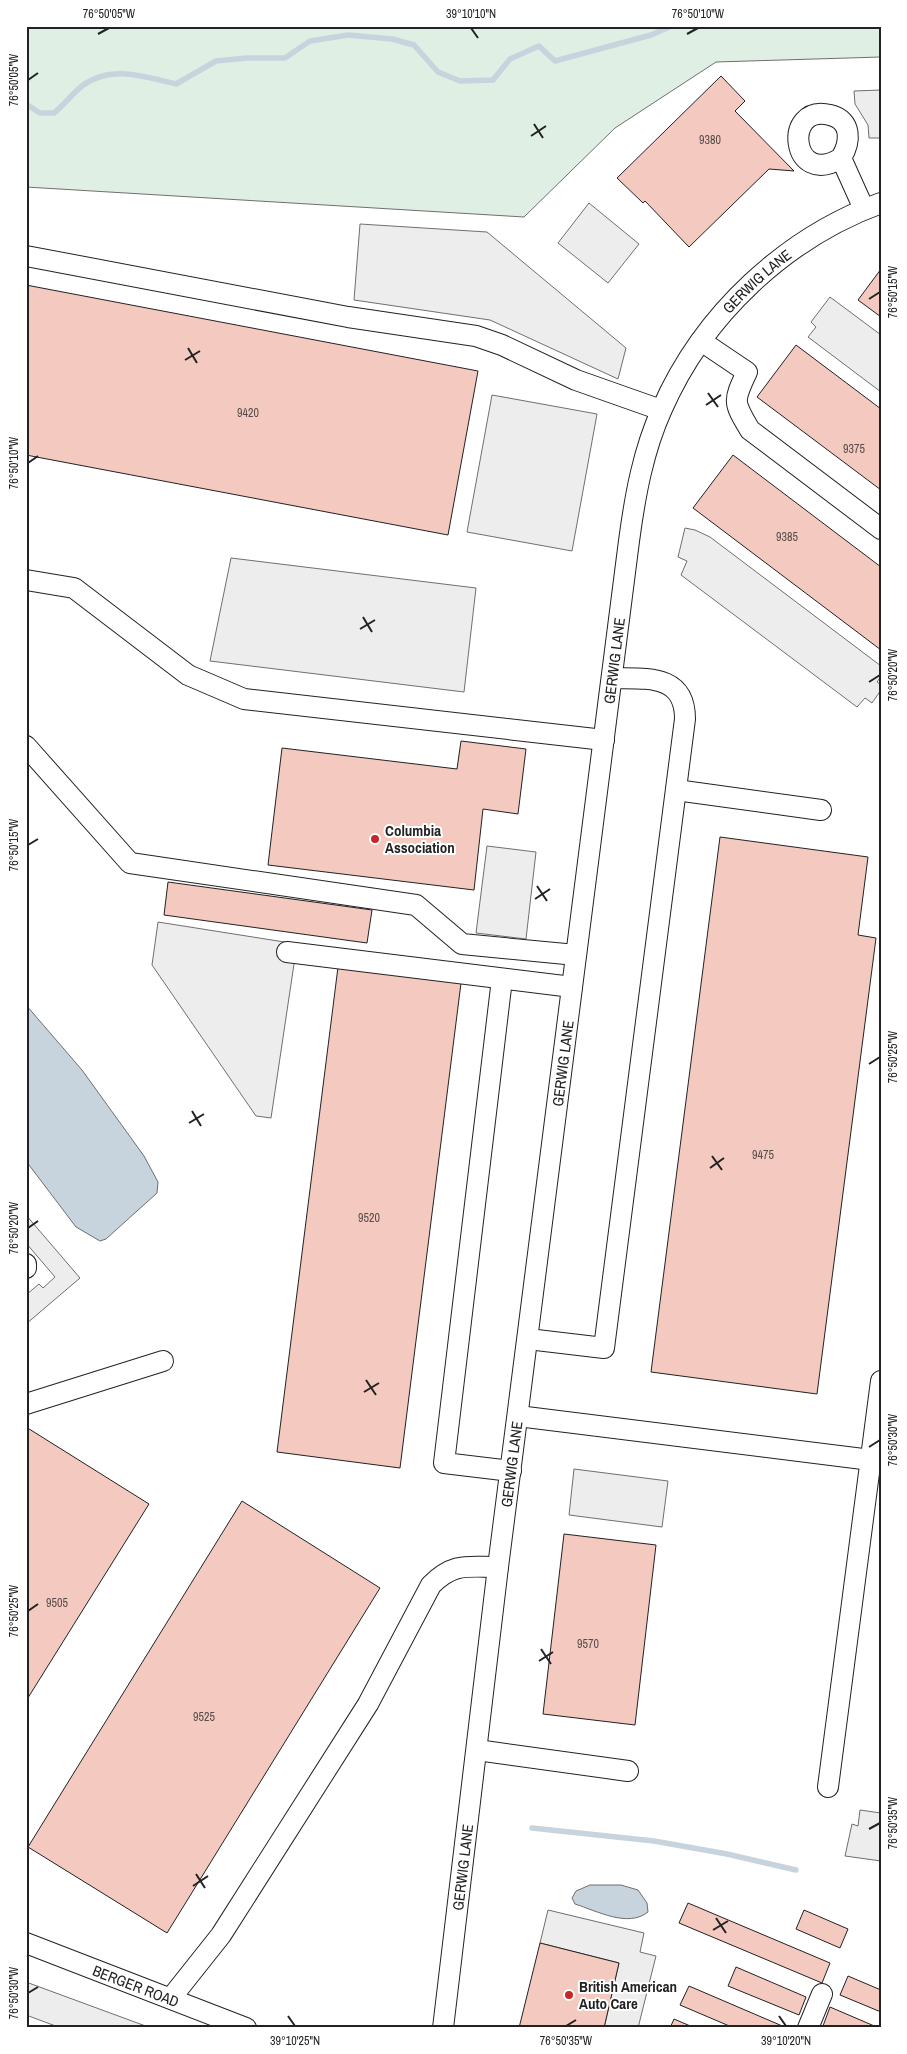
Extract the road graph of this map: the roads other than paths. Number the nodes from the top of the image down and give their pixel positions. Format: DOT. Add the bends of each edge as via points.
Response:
graph roads {
  1 [pos="841,158"];
  2 [pos="872,206"];
  3 [pos="26,256"];
  4 [pos="701,341"];
  5 [pos="661,410"];
  6 [pos="881,529"];
  7 [pos="26,580"];
  8 [pos="612,678"];
  9 [pos="604,740"];
  10 [pos="26,746"];
  11 [pos="676,790"];
  12 [pos="822,810"];
  13 [pos="287,952"];
  14 [pos="576,955"];
  15 [pos="502,979"];
  16 [pos="572,988"];
  17 [pos="26,1264"];
  18 [pos="26,1268"];
  19 [pos="528,1339"];
  20 [pos="162,1361"];
  21 [pos="881,1381"];
  22 [pos="26,1404"];
  23 [pos="518,1416"];
  24 [pos="871,1460"];
  25 [pos="512,1471"];
  26 [pos="498,1567"];
  27 [pos="477,1750"];
  28 [pos="628,1770"];
  29 [pos="828,1787"];
  30 [pos="26,1943"];
  31 [pos="822,1994"];
  32 [pos="171,1998"];
  33 [pos="246,2028"];
  34 [pos="443,2028"];
  35 [pos="808,2028"];
  1 -- 2 [label="street"];
  2 -- 4 [label="street, GERWIG LANE" via="828,227 778,261 751,283"];
  3 -- 5 [label="street" via="348,317 476,336 576,380"];
  4 -- 5 [label="street, GERWIG LANE"];
  4 -- 6 [label="street" via="747,372 736,395 738,408 750,430"];
  5 -- 8 [label="street, GERWIG LANE" via="641,470 634,508"];
  7 -- 9 [label="street" via="74,588 188,675 244,699"];
  8 -- 9 [label="street, GERWIG LANE"];
  8 -- 11 [label="street" via="664,681 681,697 685,719"];
  9 -- 14 [label="street, GERWIG LANE"];
  10 -- 14 [label="street" via="130,863 416,904 462,944"];
  11 -- 12 [label="street"];
  11 -- 19 [label="street" via="604,1348"];
  13 -- 15 [label="street"];
  14 -- 16 [label="street, GERWIG LANE"];
  15 -- 16 [label="street"];
  15 -- 25 [label="street" via="444,1463"];
  16 -- 19 [label="street, GERWIG LANE"];
  17 -- 18 [label="street"];
  19 -- 23 [label="street, GERWIG LANE"];
  20 -- 22 [label="street"];
  21 -- 24 [label="street"];
  23 -- 24 [label="street"];
  23 -- 25 [label="street, GERWIG LANE"];
  24 -- 29 [label="street"];
  25 -- 26 [label="street, GERWIG LANE"];
  26 -- 27 [label="street, GERWIG LANE"];
  26 -- 32 [label="street" via="457,1567 431,1585 368,1704 221,1935"];
  27 -- 28 [label="street"];
  27 -- 34 [label="street, GERWIG LANE"];
  30 -- 32 [label="street, BERGER ROAD"];
  31 -- 35 [label="street"];
  32 -- 33 [label="street, BERGER ROAD"];
}
